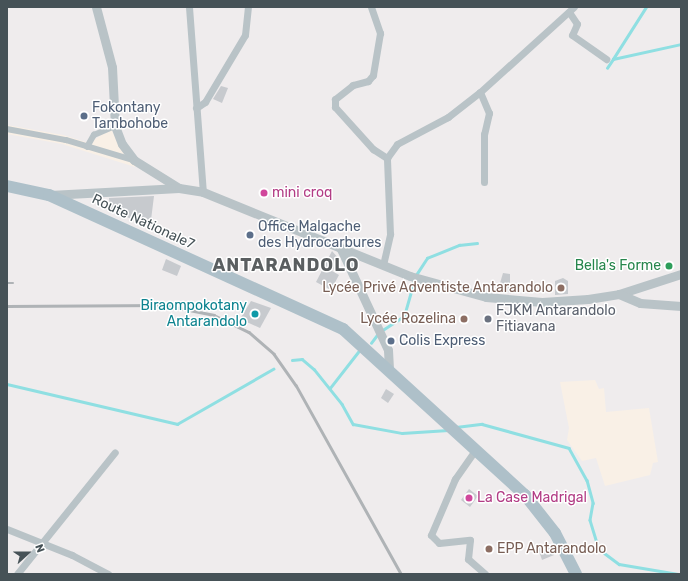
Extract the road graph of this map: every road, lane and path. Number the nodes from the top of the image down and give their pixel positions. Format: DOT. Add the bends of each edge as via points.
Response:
graph roads {
  1 [pos="96,7"];
  2 [pos="189,7"];
  3 [pos="248,7"];
  4 [pos="371,7"];
  5 [pos="572,9"];
  6 [pos="606,59"];
  7 [pos="478,94"];
  8 [pos="196,108"];
  9 [pos="115,126"];
  10 [pos="7,129"];
  11 [pos="87,147"];
  12 [pos="387,158"];
  13 [pos="134,160"];
  14 [pos="484,182"];
  15 [pos="7,186"];
  16 [pos="179,188"];
  17 [pos="203,192"];
  18 [pos="49,195"];
  19 [pos="341,249"];
  20 [pos="383,265"];
  21 [pos="681,274"];
  22 [pos="619,294"];
  23 [pos="681,306"];
  24 [pos="389,370"];
  25 [pos="476,449"];
  26 [pos="115,452"];
  27 [pos="7,529"];
  28 [pos="41,544"];
  29 [pos="17,574"];
  30 [pos="108,574"];
  31 [pos="485,574"];
  32 [pos="576,574"];
  1 -- 9 [label="street" via="115,84"];
  2 -- 8 [label="street"];
  3 -- 8 [label="street" via="245,35 205,102"];
  4 -- 12 [label="street" via="380,33 373,75 368,81 353,85 335,99 335,107 373,150"];
  5 -- 6 [label="street" via="577,24 572,35"];
  5 -- 7 [label="street"];
  7 -- 12 [label="street" via="448,117 397,144"];
  7 -- 14 [label="street" via="488,113 484,134"];
  8 -- 17 [label="street"];
  9 -- 11 [label="street" via="94,135"];
  9 -- 13 [label="street" via="122,144"];
  10 -- 11 [label="street" via="66,140"];
  11 -- 13 [label="street"];
  12 -- 20 [label="street" via="390,234"];
  13 -- 16 [label="street"];
  15 -- 18 [label="main road, Route Nationale7"];
  16 -- 17 [label="street"];
  16 -- 18 [label="street"];
  17 -- 19 [label="street"];
  18 -- 24 [label="main road, Route Nationale7" via="343,329"];
  19 -- 20 [label="street"];
  19 -- 24 [label="street" via="388,350"];
  20 -- 22 [label="street" via="410,276 486,297 542,302"];
  21 -- 22 [label="street"];
  22 -- 23 [label="street" via="640,303"];
  24 -- 25 [label="main road, Route Nationale7"];
  25 -- 31 [label="street" via="455,479 431,535 439,543 470,540 468,559"];
  25 -- 32 [label="main road" via="542,515"];
  26 -- 28 [label="street"];
  27 -- 28 [label="street"];
  28 -- 29 [label="street"];
  28 -- 30 [label="street" via="72,555"];
}
